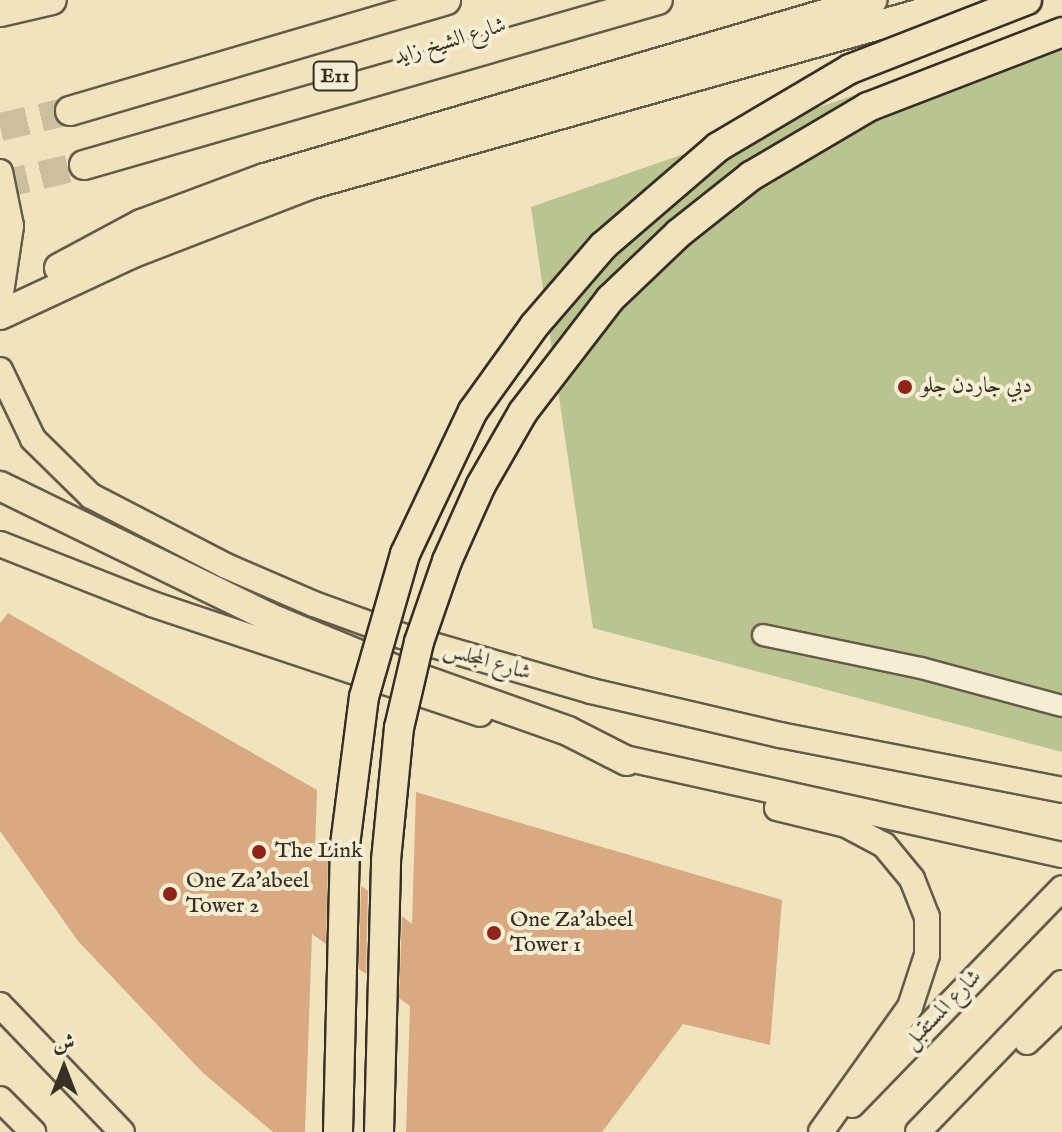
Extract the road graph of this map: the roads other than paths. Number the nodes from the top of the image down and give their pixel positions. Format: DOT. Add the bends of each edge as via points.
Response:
graph roads {
  1 [pos="52,0"];
  2 [pos="446,0"];
  3 [pos="589,0"];
  4 [pos="658,0"];
  5 [pos="872,0"];
  6 [pos="968,0"];
  7 [pos="1027,0"];
  8 [pos="0,12"];
  9 [pos="1062,32"];
  10 [pos="70,111"];
  11 [pos="0,172"];
  12 [pos="0,300"];
  13 [pos="0,313"];
  14 [pos="0,370"];
  15 [pos="0,486"];
  16 [pos="0,544"];
  17 [pos="763,635"];
  18 [pos="1062,706"];
  19 [pos="627,761"];
  20 [pos="1062,790"];
  21 [pos="1062,855"];
  22 [pos="1062,888"];
  23 [pos="1062,983"];
  24 [pos="0,1005"];
  25 [pos="1062,1008"];
  26 [pos="986,1062"];
  27 [pos="0,1099"];
  28 [pos="33,1132"];
  29 [pos="122,1132"];
  30 [pos="338,1132"];
  31 [pos="379,1132"];
  32 [pos="823,1132"];
  33 [pos="918,1132"];
  1 -- 8 [label="highway"];
  2 -- 10 [label="highway, شارع الشيخ زايد / E11"];
  3 -- 4 [label="highway, شارع الشيخ زايد / E11" via="82,157"];
  5 -- 13 [label="highway" via="211,196 107,241"];
  6 -- 13 [label="highway" via="429,150 207,222"];
  7 -- 30 [label="highway, bridge" via="850,69 718,147 640,211 567,285 473,411 405,554 364,697 345,845"];
  9 -- 31 [label="highway, bridge" via="868,107 751,176 679,233 610,299 523,412 481,485 447,561 419,642 399,728 386,845"];
  11 -- 12 [label="main road" via="11,226"];
  14 -- 20 [label="main road, شارع المجلس" via="33,439 91,496 314,604 591,691 780,735"];
  15 -- 19 [label="highway" via="337,647 568,731"];
  16 -- 19 [label="main road" via="152,604"];
  17 -- 18 [label="street" via="921,668"];
  19 -- 21 [label="main road"];
  19 -- 32 [label="main road" via="676,784 859,830 895,855 919,891 928,942 916,993 893,1035 850,1086"];
  22 -- 32 [label="main road, شارع المستقبل"];
  23 -- 26 [label="main road"];
  24 -- 29 [label="main road"];
  25 -- 26 [label="main road" via="1023,1045"];
  26 -- 33 [label="main road"];
  27 -- 28 [label="main road"];
}
